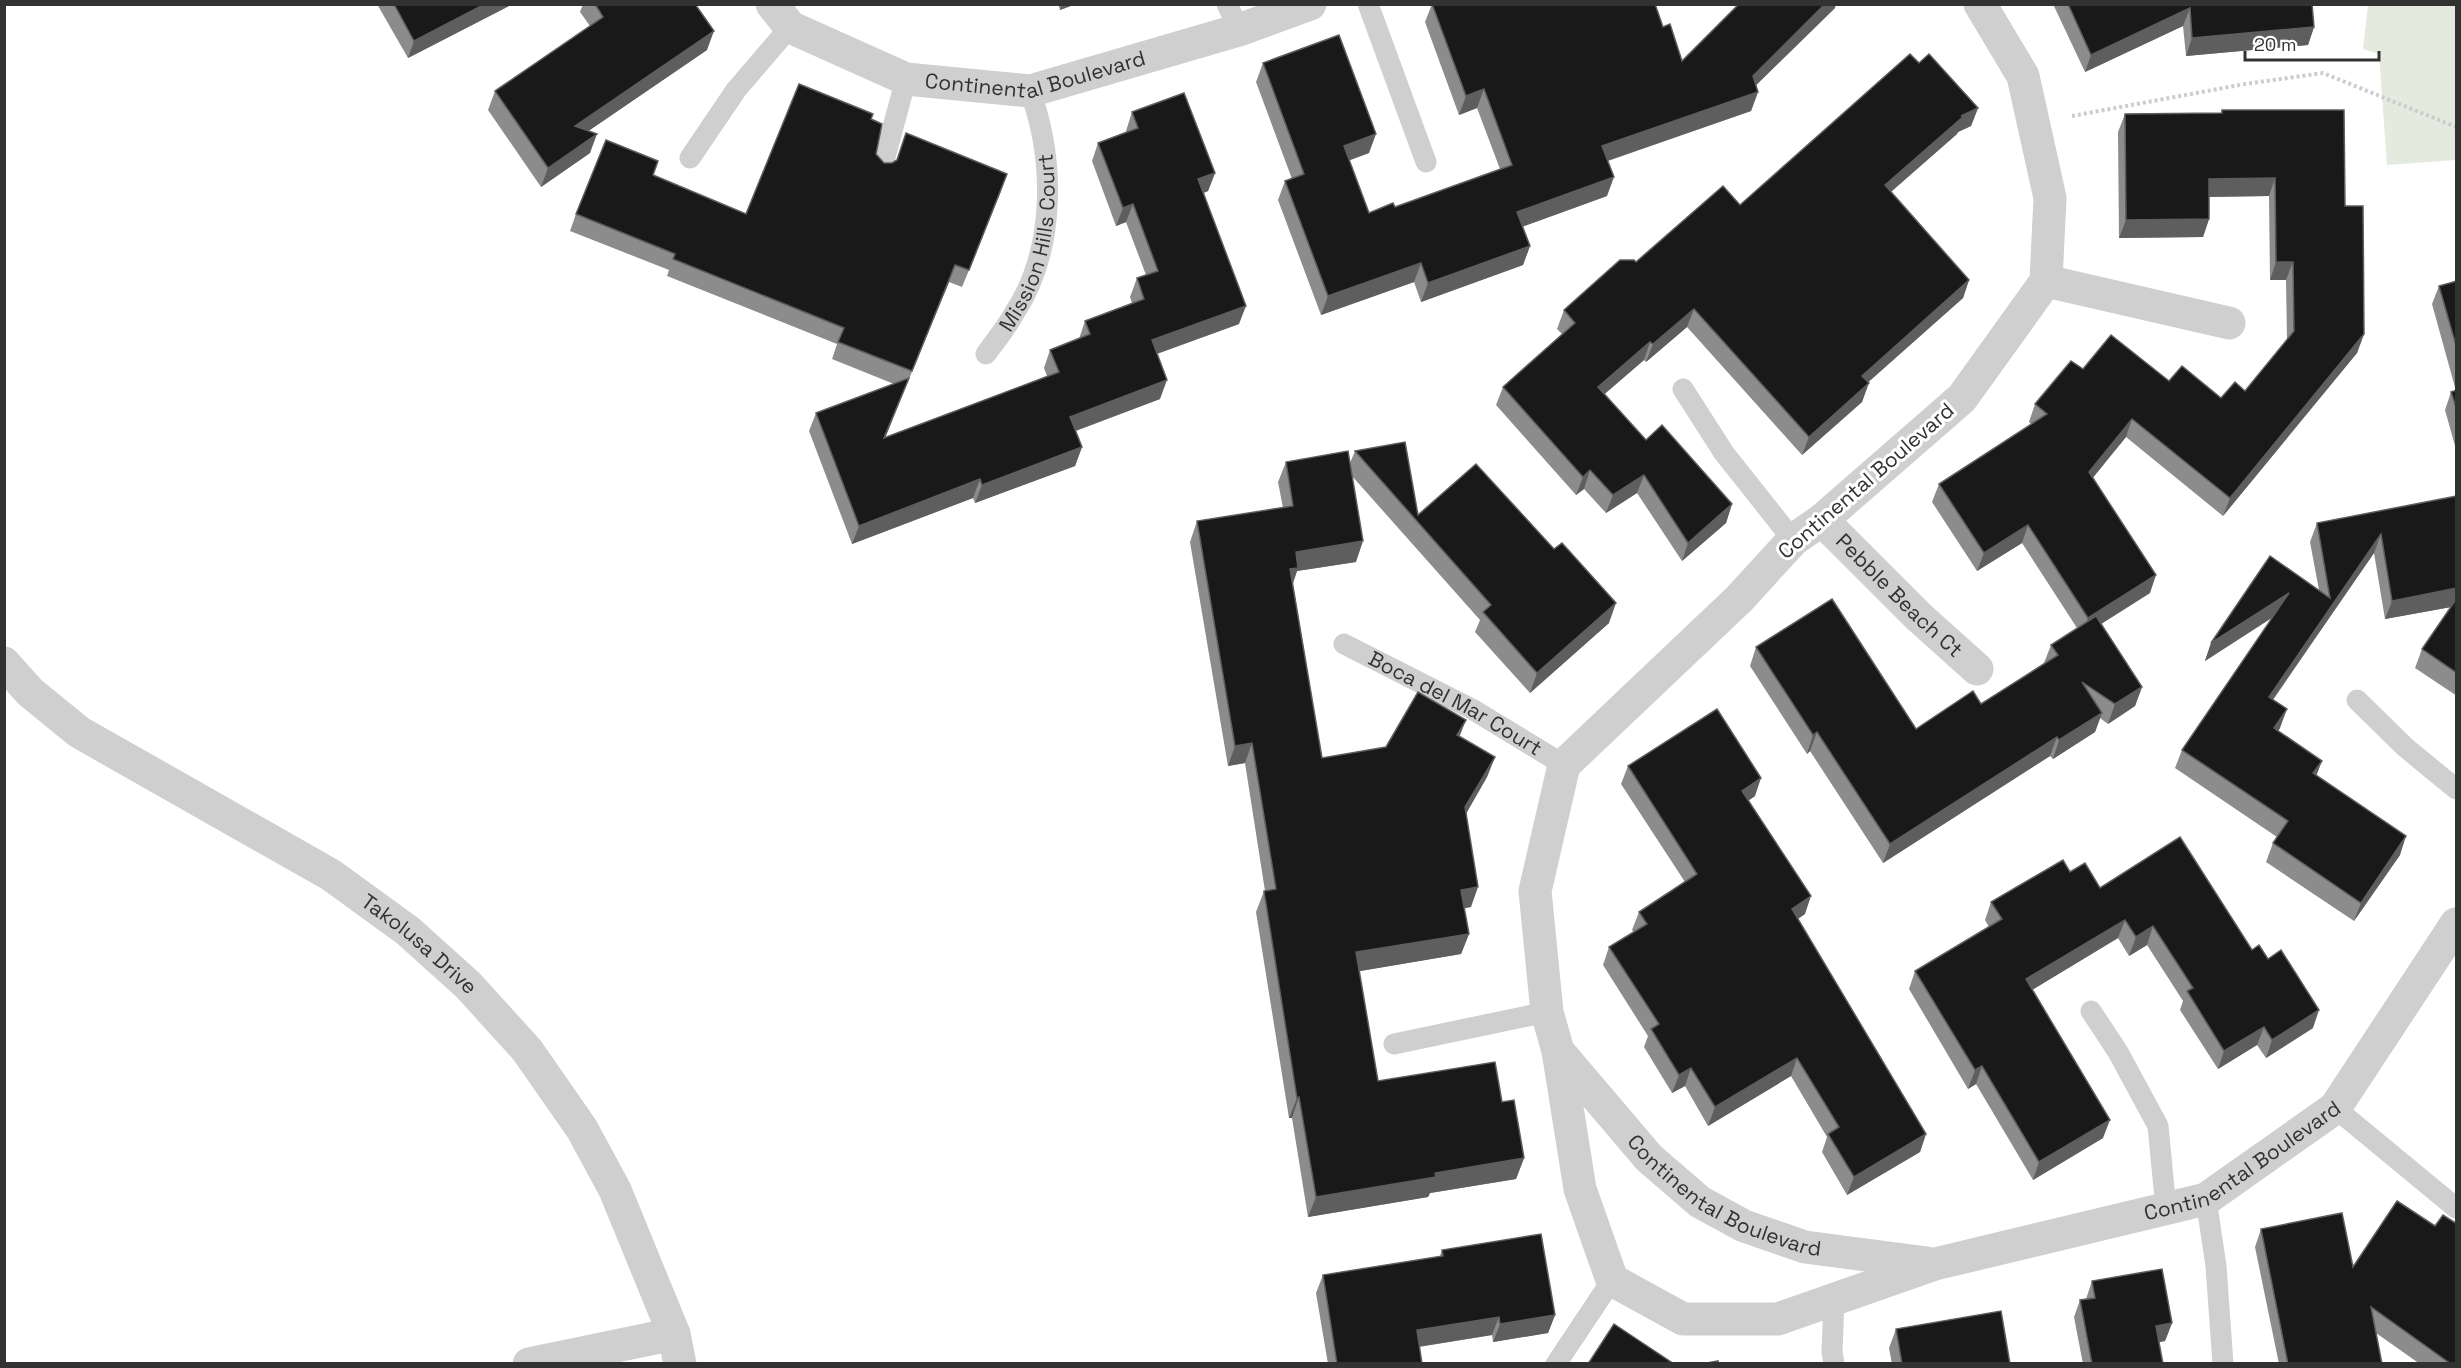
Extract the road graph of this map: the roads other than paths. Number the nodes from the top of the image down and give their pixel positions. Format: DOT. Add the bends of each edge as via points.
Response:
graph roads {
  1 [pos="1310,4"];
  2 [pos="1368,4"];
  3 [pos="1980,4"];
  4 [pos="781,16"];
  5 [pos="1233,17"];
  6 [pos="906,79"];
  7 [pos="1030,91"];
  8 [pos="690,158"];
  9 [pos="1426,162"];
  10 [pos="882,168"];
  11 [pos="2046,281"];
  12 [pos="2229,323"];
  13 [pos="986,354"];
  14 [pos="1683,389"];
  15 [pos="1822,520"];
  16 [pos="1793,540"];
  17 [pos="1344,644"];
  18 [pos="4,663"];
  19 [pos="1977,669"];
  20 [pos="2357,700"];
  21 [pos="1564,765"];
  22 [pos="2457,789"];
  23 [pos="2457,924"];
  24 [pos="2091,1011"];
  25 [pos="1547,1012"];
  26 [pos="1394,1044"];
  27 [pos="1558,1051"];
  28 [pos="2335,1108"];
  29 [pos="2206,1199"];
  30 [pos="2457,1208"];
  31 [pos="2166,1209"];
  32 [pos="1935,1263"];
  33 [pos="1612,1280"];
  34 [pos="1834,1299"];
  35 [pos="677,1349"];
  36 [pos="529,1364"];
  37 [pos="1556,1364"];
  38 [pos="1834,1364"];
  39 [pos="2223,1364"];
  1 -- 5 [label="street, Continental Boulevard"];
  2 -- 9 [label="lane"];
  3 -- 11 [label="street" via="2023,76 2050,198"];
  4 -- 6 [label="street, Continental Boulevard"];
  4 -- 8 [label="lane"];
  5 -- 7 [label="street, Continental Boulevard"];
  6 -- 7 [label="street, Continental Boulevard"];
  6 -- 10 [label="lane"];
  7 -- 13 [label="lane, Mission Hills Court" via="1047,159 1048,211 1038,263 1017,311"];
  11 -- 12 [label="street"];
  11 -- 15 [label="street, Continental Boulevard" via="1962,398"];
  14 -- 16 [label="lane" via="1724,453"];
  15 -- 16 [label="street, Continental Boulevard"];
  15 -- 19 [label="street, Pebble Beach Ct"];
  16 -- 21 [label="street, Continental Boulevard" via="1739,599"];
  17 -- 21 [label="lane, Boca del Mar Court" via="1472,709"];
  18 -- 35 [label="street, Takolusa Drive" via="30,692 79,732 331,875 408,932 468,985 527,1050 582,1129 615,1190"];
  20 -- 22 [label="lane" via="2405,747"];
  21 -- 25 [label="street, Continental Boulevard" via="1534,891"];
  23 -- 28 [label="street, Continental Boulevard"];
  24 -- 31 [label="lane" via="2158,1126"];
  25 -- 26 [label="lane"];
  25 -- 27 [label="street, Continental Boulevard"];
  27 -- 32 [label="street, Continental Boulevard" via="1648,1158 1700,1202 1744,1226 1805,1247"];
  27 -- 33 [label="street, Continental Boulevard" via="1580,1189"];
  28 -- 29 [label="street, Continental Boulevard"];
  28 -- 30 [label="lane"];
  29 -- 31 [label="street, Continental Boulevard"];
  29 -- 39 [label="lane" via="2216,1266"];
  31 -- 32 [label="street, Continental Boulevard"];
  32 -- 34 [label="street, Continental Boulevard"];
  33 -- 34 [label="street, Continental Boulevard" via="1683,1319 1778,1319"];
  33 -- 37 [label="lane"];
  34 -- 38 [label="lane"];
  35 -- 36 [label="street"];
}
